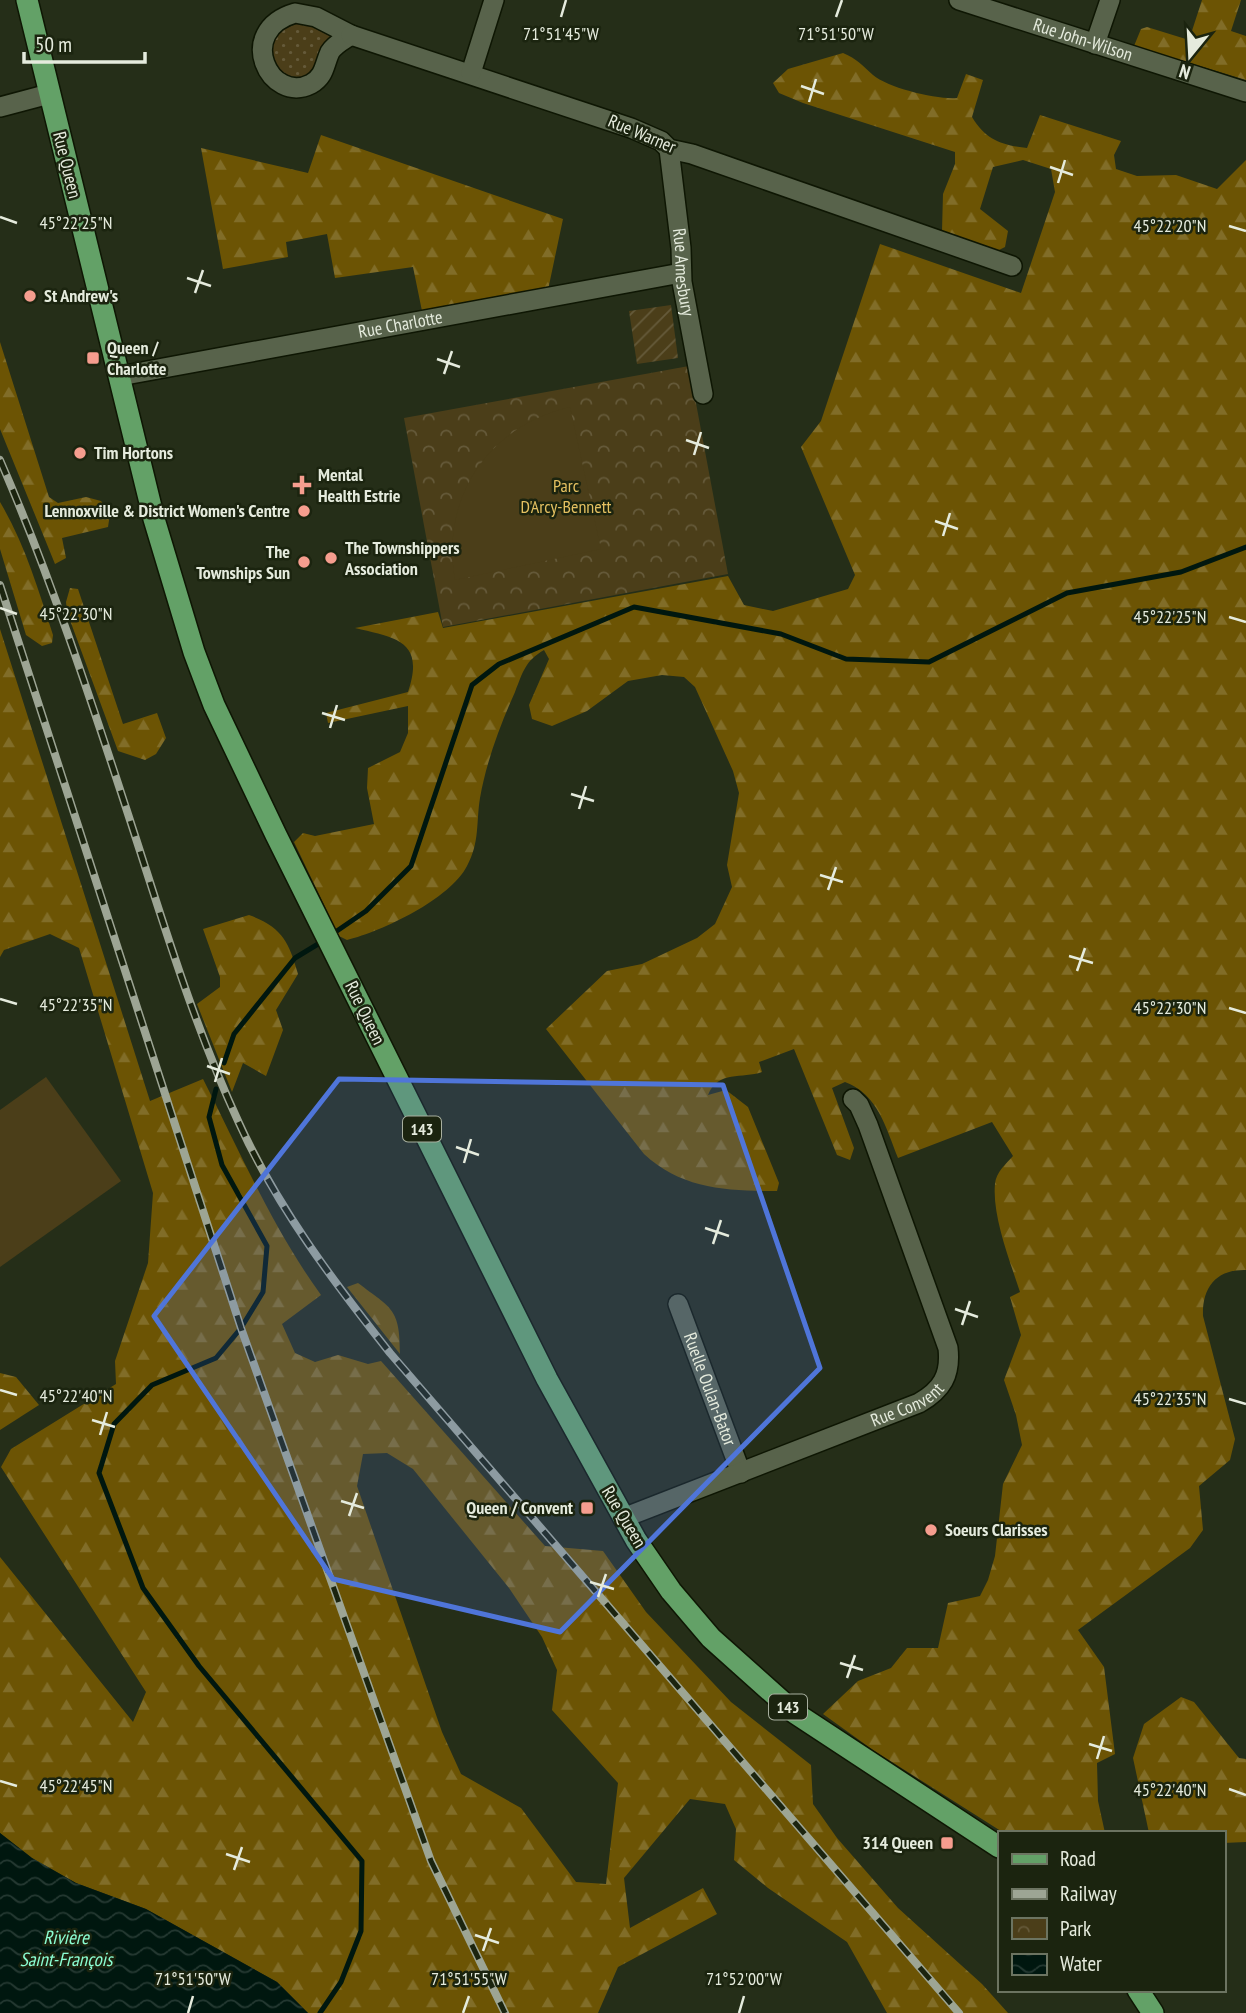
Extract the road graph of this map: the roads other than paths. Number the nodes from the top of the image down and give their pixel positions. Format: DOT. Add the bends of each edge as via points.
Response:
graph roads {
  1 [pos="27,0"];
  2 [pos="494,0"];
  3 [pos="959,0"];
  4 [pos="1110,0"];
  5 [pos="351,35"];
  6 [pos="1095,44"];
  7 [pos="471,73"];
  8 [pos="1246,92"];
  9 [pos="49,94"];
  10 [pos="0,107"];
  11 [pos="669,149"];
  12 [pos="1012,266"];
  13 [pos="681,273"];
  14 [pos="120,376"];
  15 [pos="704,394"];
  16 [pos="853,1099"];
  17 [pos="678,1304"];
  18 [pos="741,1473"];
  19 [pos="623,1518"];
  20 [pos="998,1846"];
  21 [pos="1139,1992"];
  22 [pos="1153,2013"];
  1 -- 9 [label="main road, Rue Queen / 143"];
  2 -- 7 [label="street"];
  3 -- 6 [label="street, Rue John-Wilson"];
  4 -- 6 [label="street"];
  5 -- 5 [label="street, Rue Warner" via="333,49 320,78 305,86 275,79 263,62 268,28 284,16 306,13"];
  5 -- 7 [label="street, Rue Warner"];
  6 -- 8 [label="street, Rue John-Wilson"];
  7 -- 11 [label="street, Rue Warner" via="631,128"];
  9 -- 10 [label="street"];
  9 -- 14 [label="main road, Rue Queen / 143"];
  11 -- 12 [label="street, Rue Warner"];
  11 -- 13 [label="street, Rue Amesbury"];
  13 -- 14 [label="street, Rue Charlotte"];
  13 -- 15 [label="street, Rue Amesbury"];
  14 -- 19 [label="main road, Rue Queen / 143" via="172,582 214,705 535,1355"];
  16 -- 18 [label="street, Rue Convent" via="868,1125 944,1336 950,1362 947,1376 941,1387 919,1403"];
  17 -- 18 [label="street, Ruelle Oulan-Bator"];
  18 -- 19 [label="street, Rue Convent"];
  19 -- 20 [label="main road, Rue Queen / 143" via="688,1613 763,1687 828,1736"];
  21 -- 22 [label="main road"];
}
